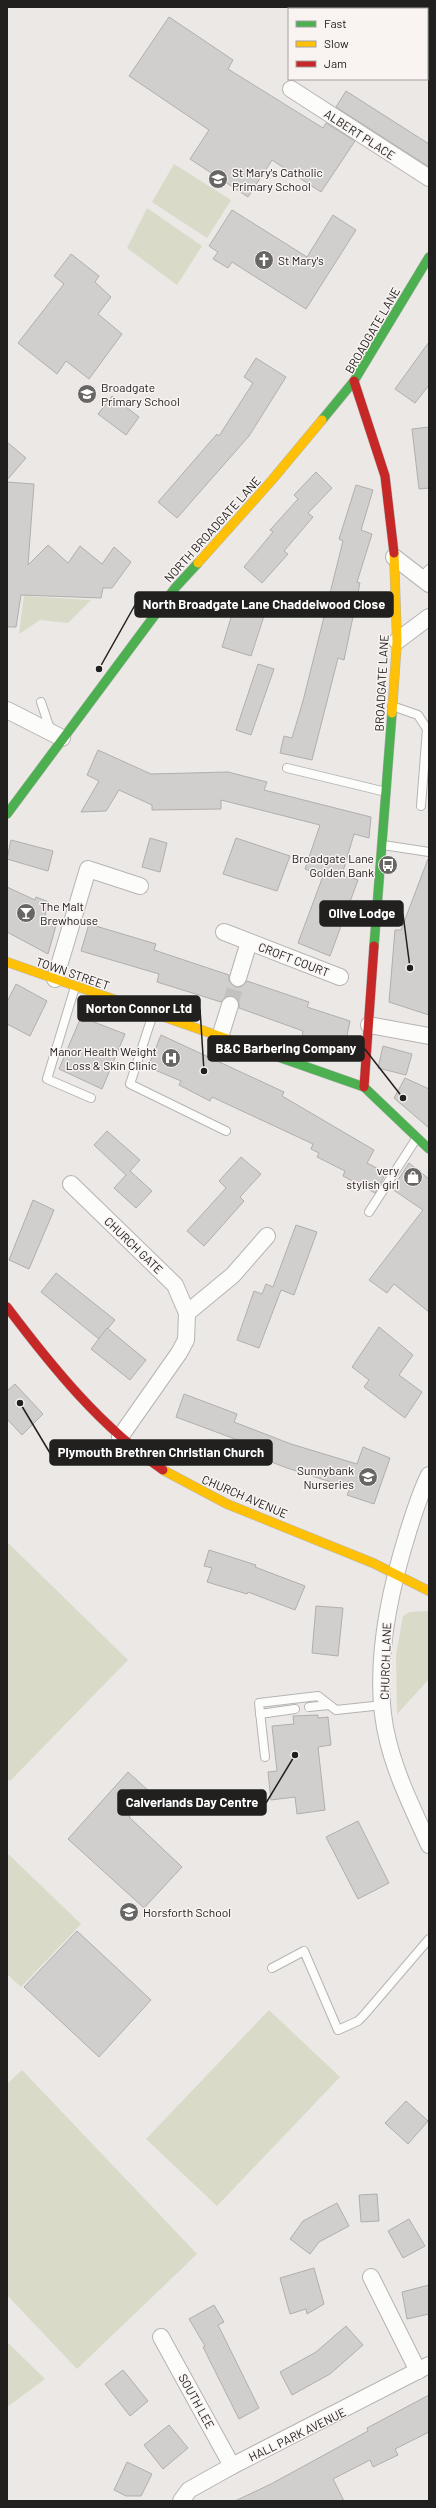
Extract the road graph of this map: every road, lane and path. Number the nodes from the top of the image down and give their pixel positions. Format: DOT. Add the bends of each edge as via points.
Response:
graph roads {
  1 [pos="291,89"];
  2 [pos="429,178"];
  3 [pos="429,257"];
  4 [pos="354,381"];
  5 [pos="394,557"];
  6 [pos="426,577"];
  7 [pos="429,617"];
  8 [pos="397,641"];
  9 [pos="41,702"];
  10 [pos="392,706"];
  11 [pos="7,710"];
  12 [pos="57,736"];
  13 [pos="287,768"];
  14 [pos="386,792"];
  15 [pos="421,806"];
  16 [pos="7,814"];
  17 [pos="383,845"];
  18 [pos="429,852"];
  19 [pos="140,886"];
  20 [pos="224,932"];
  21 [pos="249,942"];
  22 [pos="7,962"];
  23 [pos="340,977"];
  24 [pos="238,978"];
  25 [pos="56,979"];
  26 [pos="75,986"];
  27 [pos="230,1005"];
  28 [pos="153,1013"];
  29 [pos="369,1025"];
  30 [pos="429,1036"];
  31 [pos="220,1037"];
  32 [pos="364,1087"];
  33 [pos="91,1098"];
  34 [pos="226,1131"];
  35 [pos="417,1137"];
  36 [pos="429,1149"];
  37 [pos="71,1184"];
  38 [pos="369,1212"];
  39 [pos="267,1236"];
  40 [pos="7,1307"];
  41 [pos="186,1313"];
  42 [pos="120,1437"];
  43 [pos="429,1475"];
  44 [pos="396,1571"];
  45 [pos="429,1591"];
  46 [pos="329,1705"];
  47 [pos="383,1706"];
  48 [pos="309,1707"];
  49 [pos="295,1709"];
  50 [pos="260,1714"];
  51 [pos="265,1758"];
  52 [pos="429,1845"];
  53 [pos="429,1939"];
  54 [pos="272,1968"];
  55 [pos="371,2277"];
  56 [pos="161,2336"];
  57 [pos="423,2368"];
  58 [pos="232,2466"];
  59 [pos="181,2501"];
  1 -- 2 [label="street, ALBERT PLACE"];
  3 -- 4 [label="street, BROADGATE LANE"];
  4 -- 5 [label="street, BROADGATE LANE" via="385,476"];
  4 -- 12 [label="street, NORTH BROADGATE LANE" via="272,480 175,588"];
  5 -- 6 [label="street"];
  5 -- 8 [label="street, BROADGATE LANE"];
  7 -- 8 [label="street"];
  8 -- 10 [label="street, BROADGATE LANE"];
  9 -- 12 [label="lane"];
  10 -- 14 [label="street, BROADGATE LANE"];
  10 -- 15 [label="lane" via="418,715 427,729"];
  11 -- 12 [label="street"];
  12 -- 16 [label="street, NORTH BROADGATE LANE"];
  13 -- 14 [label="lane"];
  14 -- 17 [label="street, BROADGATE LANE"];
  17 -- 18 [label="lane"];
  17 -- 29 [label="street, BROADGATE LANE"];
  19 -- 25 [label="street" via="88,869"];
  20 -- 21 [label="street, CROFT COURT"];
  21 -- 23 [label="street, CROFT COURT"];
  21 -- 24 [label="street, CROFT COURT"];
  22 -- 25 [label="street, TOWN STREET"];
  25 -- 26 [label="street, TOWN STREET"];
  26 -- 28 [label="street, TOWN STREET"];
  26 -- 33 [label="lane" via="47,1079"];
  27 -- 31 [label="street"];
  28 -- 31 [label="street, TOWN STREET"];
  28 -- 34 [label="lane" via="130,1084"];
  29 -- 30 [label="street"];
  29 -- 32 [label="street, BROADGATE LANE"];
  31 -- 32 [label="street, TOWN STREET"];
  32 -- 35 [label="street, TOWN STREET"];
  35 -- 36 [label="street, TOWN STREET"];
  35 -- 38 [label="lane"];
  37 -- 41 [label="street, CHURCH GATE" via="175,1285"];
  39 -- 41 [label="street" via="233,1275"];
  40 -- 42 [label="street, CHURCH AVENUE" via="86,1406"];
  41 -- 42 [label="street, CHURCH GATE" via="186,1340 180,1353"];
  42 -- 44 [label="street, CHURCH AVENUE" via="199,1491"];
  43 -- 44 [label="street, CHURCH LANE"];
  44 -- 45 [label="street, CHURCH AVENUE"];
  44 -- 47 [label="street, CHURCH LANE" via="387,1609 382,1677"];
  46 -- 47 [label="lane" via="336,1710"];
  46 -- 48 [label="lane"];
  46 -- 50 [label="lane" via="318,1696 259,1703"];
  47 -- 52 [label="street, CHURCH LANE" via="388,1741 401,1782"];
  49 -- 50 [label="lane"];
  50 -- 51 [label="lane"];
  53 -- 54 [label="lane" via="364,2015 358,2021 338,2030 304,1951"];
  55 -- 57 [label="street, HALL PARK AVENUE"];
  56 -- 58 [label="street, SOUTH LEE"];
  57 -- 58 [label="street, HALL PARK AVENUE"];
  58 -- 59 [label="street, HALL PARK AVENUE" via="189,2490"];
}
